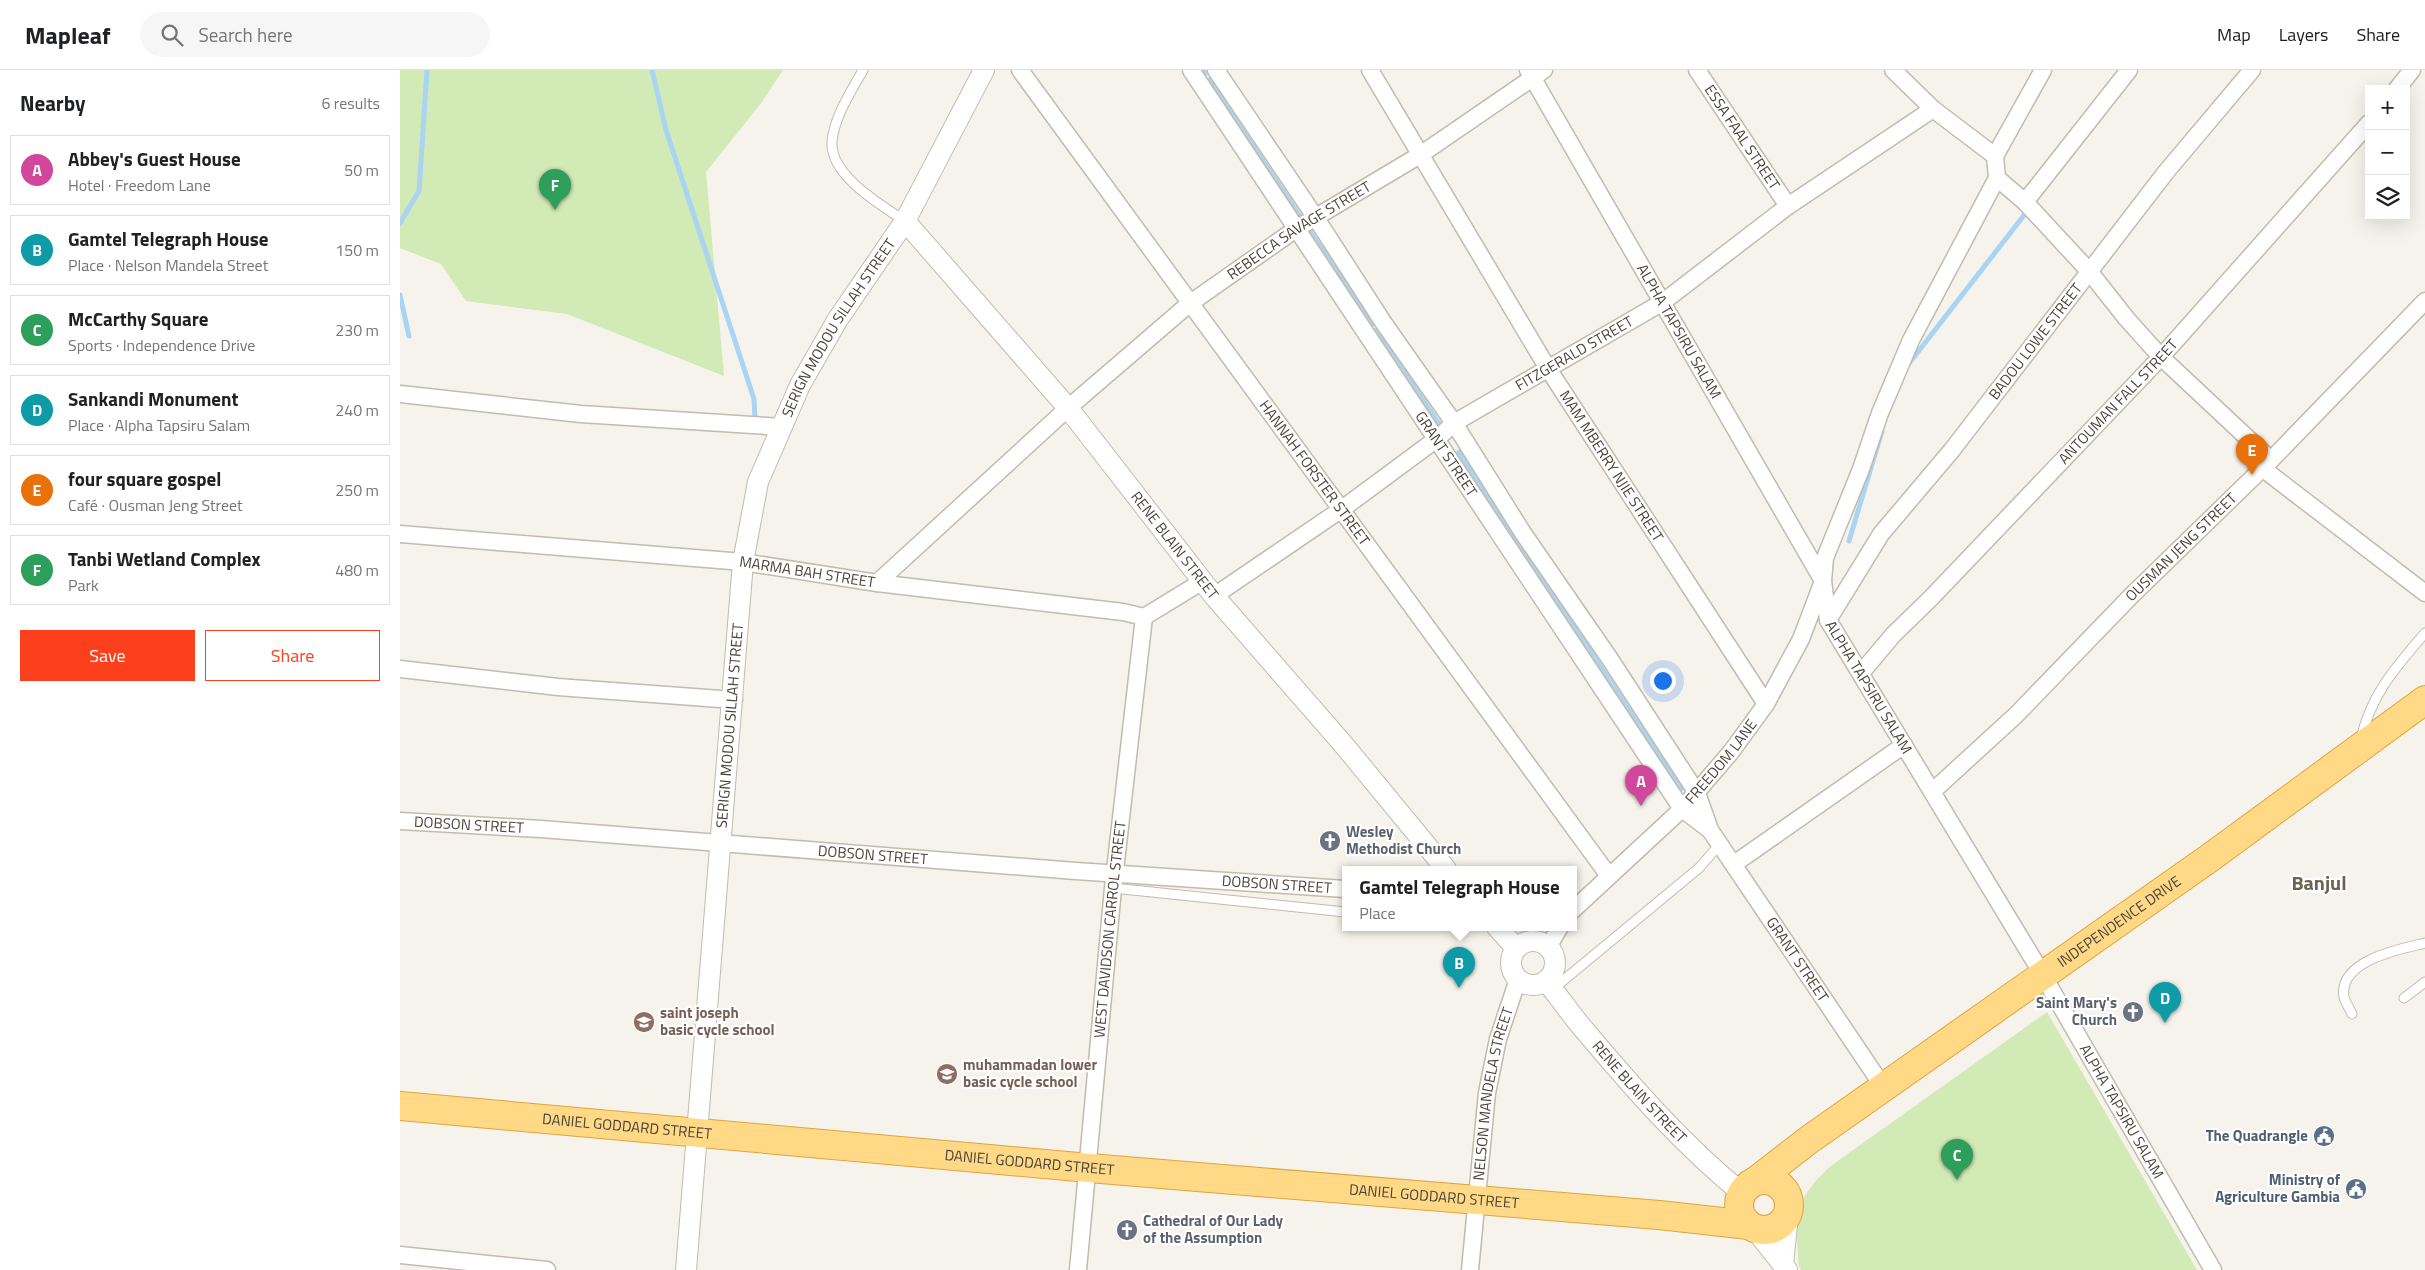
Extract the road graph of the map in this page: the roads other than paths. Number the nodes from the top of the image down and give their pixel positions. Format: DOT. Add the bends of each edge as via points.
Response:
graph roads {
  1 [pos="864,70"];
  2 [pos="984,70"];
  3 [pos="1020,70"];
  4 [pos="1191,70"];
  5 [pos="1216,70"];
  6 [pos="1370,70"];
  7 [pos="1697,70"];
  8 [pos="1893,70"];
  9 [pos="2043,70"];
  10 [pos="2129,70"];
  11 [pos="2252,70"];
  12 [pos="2412,70"];
  13 [pos="1534,72"];
  14 [pos="2400,85"];
  15 [pos="1933,109"];
  16 [pos="2365,128"];
  17 [pos="1420,155"];
  18 [pos="1995,156"];
  19 [pos="1997,178"];
  20 [pos="2025,202"];
  21 [pos="1788,206"];
  22 [pos="1316,218"];
  23 [pos="905,221"];
  24 [pos="1296,229"];
  25 [pos="2089,271"];
  26 [pos="2425,301"];
  27 [pos="1663,302"];
  28 [pos="1189,304"];
  29 [pos="2162,356"];
  30 [pos="1547,367"];
  31 [pos="400,394"];
  32 [pos="1068,408"];
  33 [pos="1454,422"];
  34 [pos="782,427"];
  35 [pos="1438,438"];
  36 [pos="2266,464"];
  37 [pos="1342,509"];
  38 [pos="400,534"];
  39 [pos="743,562"];
  40 [pos="1823,580"];
  41 [pos="877,583"];
  42 [pos="1208,588"];
  43 [pos="2425,593"];
  44 [pos="1144,617"];
  45 [pos="1828,620"];
  46 [pos="2425,634"];
  47 [pos="400,669"];
  48 [pos="1861,673"];
  49 [pos="734,700"];
  50 [pos="2425,700"];
  51 [pos="1766,704"];
  52 [pos="1904,745"];
  53 [pos="2359,750"];
  54 [pos="1933,791"];
  55 [pos="1697,793"];
  56 [pos="1682,809"];
  57 [pos="400,821"];
  58 [pos="1715,837"];
  59 [pos="720,843"];
  60 [pos="1734,864"];
  61 [pos="1444,866"];
  62 [pos="1608,876"];
  63 [pos="1114,881"];
  64 [pos="1342,889"];
  65 [pos="1577,906"];
  66 [pos="1342,912"];
  67 [pos="1501,931"];
  68 [pos="1558,931"];
  69 [pos="2425,943"];
  70 [pos="1548,947"];
  71 [pos="1516,948"];
  72 [pos="2044,977"];
  73 [pos="1518,979"];
  74 [pos="2425,982"];
  75 [pos="1549,985"];
  76 [pos="2404,998"];
  77 [pos="2352,1014"];
  78 [pos="1884,1088"];
  79 [pos="400,1106"];
  80 [pos="698,1132"];
  81 [pos="1810,1139"];
  82 [pos="1089,1168"];
  83 [pos="1746,1191"];
  84 [pos="1478,1199"];
  85 [pos="1786,1202"];
  86 [pos="1659,1215"];
  87 [pos="1751,1226"];
  88 [pos="400,1254"];
  89 [pos="1785,1267"];
  90 [pos="547,1270"];
  91 [pos="686,1270"];
  92 [pos="1078,1270"];
  93 [pos="1470,1270"];
  94 [pos="2214,1270"];
  1 -- 23 [label="lane" via="845,102 834,130 832,143 836,158 846,176"];
  2 -- 23 [label="street, SERIGN MODOU SILLAH STREET"];
  3 -- 28 [label="street, HANNAH FORSTER STREET"];
  4 -- 24 [label="street, GRANT STREET"];
  5 -- 22 [label="street, GRANT STREET"];
  6 -- 17 [label="street, MAM MBERRY NJIE STREET"];
  7 -- 21 [label="street, ESSA FAAL STREET"];
  8 -- 15 [label="street"];
  9 -- 18 [label="street"];
  10 -- 20 [label="street"];
  11 -- 25 [label="street, BADOU LOWE STREET" via="2166,172"];
  12 -- 14 [label="street"];
  13 -- 17 [label="street, REBECCA SAVAGE STREET"];
  13 -- 27 [label="street, ALPHA TAPSIRU SALAM"];
  15 -- 18 [label="street"];
  15 -- 21 [label="street, FITZGERALD STREET"];
  16 -- 29 [label="street, ANTOUMAN FALL STREET"];
  17 -- 22 [label="street, REBECCA SAVAGE STREET"];
  17 -- 30 [label="street, MAM MBERRY NJIE STREET"];
  18 -- 19 [label="street"];
  19 -- 20 [label="street"];
  19 -- 40 [label="street" via="1911,340 1825,558"];
  20 -- 25 [label="street"];
  21 -- 27 [label="street, FITZGERALD STREET"];
  22 -- 24 [label="street, REBECCA SAVAGE STREET"];
  22 -- 33 [label="street, GRANT STREET" via="1383,322"];
  23 -- 32 [label="street, RENE BLAIN STREET"];
  23 -- 34 [label="street, SERIGN MODOU SILLAH STREET" via="838,319 800,385"];
  24 -- 28 [label="street, REBECCA SAVAGE STREET"];
  24 -- 35 [label="street, GRANT STREET"];
  25 -- 29 [label="street" via="2126,318"];
  25 -- 45 [label="street, BADOU LOWE STREET" via="1952,450 1880,534"];
  26 -- 36 [label="street, OUSMAN JENG STREET"];
  27 -- 30 [label="street, FITZGERALD STREET"];
  27 -- 40 [label="street, ALPHA TAPSIRU SALAM"];
  28 -- 32 [label="street, REBECCA SAVAGE STREET"];
  28 -- 37 [label="street, HANNAH FORSTER STREET"];
  29 -- 36 [label="street"];
  29 -- 48 [label="street, ANTOUMAN FALL STREET" via="1893,635"];
  30 -- 33 [label="street, FITZGERALD STREET"];
  30 -- 51 [label="street, MAM MBERRY NJIE STREET"];
  31 -- 34 [label="street" via="581,414"];
  32 -- 41 [label="street, REBECCA SAVAGE STREET"];
  32 -- 42 [label="street, RENE BLAIN STREET"];
  33 -- 35 [label="street, FITZGERALD STREET"];
  33 -- 55 [label="street, GRANT STREET"];
  34 -- 39 [label="street, SERIGN MODOU SILLAH STREET" via="758,482"];
  35 -- 37 [label="street, FITZGERALD STREET"];
  35 -- 56 [label="street, GRANT STREET"];
  36 -- 43 [label="street"];
  36 -- 54 [label="street, OUSMAN JENG STREET" via="2016,715"];
  37 -- 42 [label="street, FITZGERALD STREET"];
  37 -- 62 [label="street, HANNAH FORSTER STREET"];
  38 -- 39 [label="street, MARMA BAH STREET"];
  39 -- 41 [label="street, MARMA BAH STREET"];
  39 -- 49 [label="street, SERIGN MODOU SILLAH STREET"];
  40 -- 45 [label="street, ALPHA TAPSIRU SALAM"];
  40 -- 51 [label="street, FREEDOM LANE" via="1801,639"];
  41 -- 44 [label="street, MARMA BAH STREET"];
  42 -- 44 [label="street"];
  42 -- 61 [label="street, RENE BLAIN STREET"];
  44 -- 63 [label="street, WEST DAVIDSON CARROL STREET"];
  45 -- 48 [label="street, ALPHA TAPSIRU SALAM"];
  46 -- 53 [label="lane" via="2378,692 2366,720"];
  47 -- 49 [label="street" via="558,687"];
  48 -- 52 [label="street, ALPHA TAPSIRU SALAM"];
  49 -- 59 [label="street, SERIGN MODOU SILLAH STREET"];
  50 -- 53 [label="highway, INDEPENDENCE DRIVE"];
  51 -- 55 [label="street, FREEDOM LANE"];
  52 -- 54 [label="street, ALPHA TAPSIRU SALAM"];
  52 -- 60 [label="street"];
  53 -- 72 [label="highway, INDEPENDENCE DRIVE"];
  54 -- 72 [label="street, ALPHA TAPSIRU SALAM"];
  55 -- 56 [label="street, FREEDOM LANE"];
  55 -- 58 [label="street, GRANT STREET"];
  56 -- 58 [label="street, GRANT STREET"];
  56 -- 62 [label="street, FREEDOM LANE"];
  57 -- 59 [label="street, DOBSON STREET"];
  58 -- 60 [label="street, GRANT STREET"];
  58 -- 75 [label="lane" via="1699,868"];
  59 -- 63 [label="street, DOBSON STREET"];
  59 -- 80 [label="street, SERIGN MODOU SILLAH STREET"];
  60 -- 78 [label="street, GRANT STREET"];
  62 -- 65 [label="street, FREEDOM LANE"];
  63 -- 64 [label="street, DOBSON STREET"];
  63 -- 66 [label="lane"];
  63 -- 82 [label="street, WEST DAVIDSON CARROL STREET"];
  67 -- 71 [label="street"];
  68 -- 70 [label="street"];
  69 -- 77 [label="lane" via="2380,955 2359,966 2346,982 2344,996"];
  70 -- 71 [label="street" via="1528,941"];
  70 -- 75 [label="street" via="1555,961"];
  71 -- 73 [label="street" via="1510,962"];
  72 -- 78 [label="highway, INDEPENDENCE DRIVE"];
  72 -- 94 [label="street, ALPHA TAPSIRU SALAM"];
  73 -- 75 [label="street" via="1532,985"];
  73 -- 84 [label="street, NELSON MANDELA STREET" via="1498,1039 1487,1094"];
  74 -- 76 [label="lane"];
  75 -- 83 [label="street, RENE BLAIN STREET" via="1586,1032 1702,1160"];
  78 -- 81 [label="highway, INDEPENDENCE DRIVE"];
  79 -- 80 [label="highway, DANIEL GODDARD STREET"];
  80 -- 82 [label="highway, DANIEL GODDARD STREET"];
  80 -- 91 [label="street, SERIGN MODOU SILLAH STREET"];
  81 -- 83 [label="highway, INDEPENDENCE DRIVE"];
  81 -- 85 [label="highway"];
  82 -- 84 [label="highway, DANIEL GODDARD STREET"];
  82 -- 92 [label="street, WEST DAVIDSON CARROL STREET"];
  83 -- 85 [label="highway" via="1775,1182"];
  83 -- 86 [label="highway, DANIEL GODDARD STREET"];
  83 -- 87 [label="highway" via="1740,1211"];
  84 -- 86 [label="highway, DANIEL GODDARD STREET"];
  84 -- 93 [label="street, NELSON MANDELA STREET"];
  85 -- 87 [label="highway" via="1783,1222 1769,1230"];
  85 -- 89 [label="street"];
  86 -- 87 [label="highway, DANIEL GODDARD STREET"];
  87 -- 89 [label="street"];
  88 -- 90 [label="street"];
}
